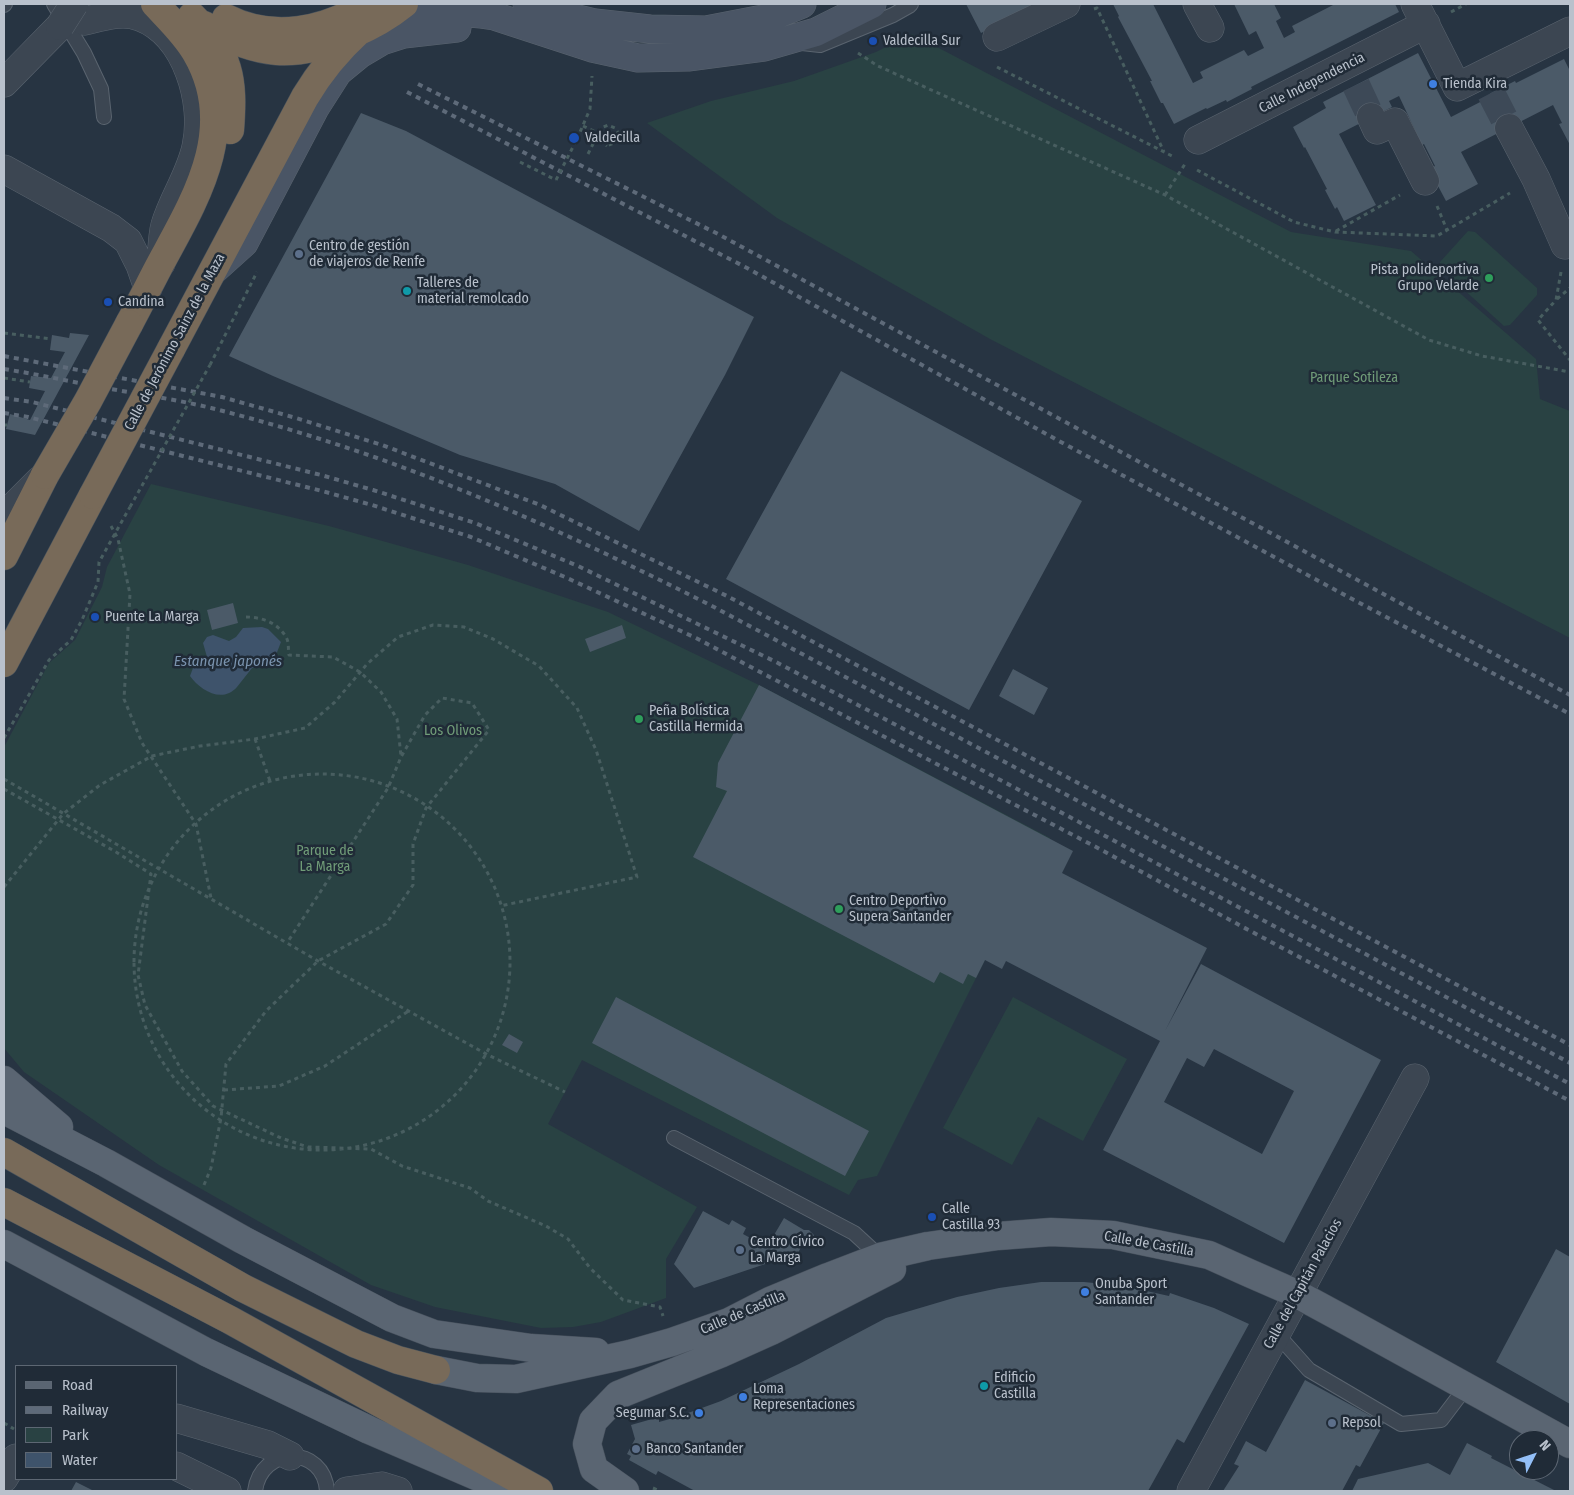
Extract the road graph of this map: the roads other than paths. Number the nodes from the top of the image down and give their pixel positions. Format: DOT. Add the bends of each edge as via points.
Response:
graph roads {
  1 [pos="155,4"];
  2 [pos="404,4"];
  3 [pos="528,4"];
  4 [pos="802,4"];
  5 [pos="872,4"];
  6 [pos="911,4"];
  7 [pos="1197,4"];
  8 [pos="1077,8"];
  9 [pos="554,10"];
  10 [pos="183,11"];
  11 [pos="1420,14"];
  12 [pos="72,15"];
  13 [pos="370,21"];
  14 [pos="1210,28"];
  15 [pos="1570,31"];
  16 [pos="998,37"];
  17 [pos="781,42"];
  18 [pos="320,47"];
  19 [pos="4,83"];
  20 [pos="104,117"];
  21 [pos="1371,117"];
  22 [pos="1509,128"];
  23 [pos="1191,152"];
  24 [pos="4,169"];
  25 [pos="1425,181"];
  26 [pos="1565,245"];
  27 [pos="161,263"];
  28 [pos="213,271"];
  29 [pos="148,288"];
  30 [pos="45,475"];
  31 [pos="4,516"];
  32 [pos="4,556"];
  33 [pos="4,663"];
  34 [pos="1415,1078"];
  35 [pos="4,1080"];
  36 [pos="4,1110"];
  37 [pos="674,1138"];
  38 [pos="4,1152"];
  39 [pos="106,1163"];
  40 [pos="4,1202"];
  41 [pos="953,1242"];
  42 [pos="4,1244"];
  43 [pos="880,1258"];
  44 [pos="1297,1294"];
  45 [pos="1276,1333"];
  46 [pos="630,1354"];
  47 [pos="436,1370"];
  48 [pos="1466,1387"];
  49 [pos="178,1419"];
  50 [pos="1570,1444"];
  51 [pos="290,1456"];
  52 [pos="15,1460"];
  53 [pos="178,1467"];
  54 [pos="4,1478"];
  55 [pos="227,1491"];
  56 [pos="255,1491"];
  57 [pos="327,1491"];
  58 [pos="347,1491"];
  59 [pos="398,1491"];
  60 [pos="511,1491"];
  61 [pos="539,1491"];
  62 [pos="625,1491"];
  63 [pos="1191,1491"];
  1 -- 10 [label="highway"];
  2 -- 13 [label="highway"];
  3 -- 9 [label="main road"];
  4 -- 9 [label="main road" via="768,18 706,30 650,29 595,23"];
  5 -- 17 [label="main road, Calle de Jerónimo Sainz de la Maza" via="816,32"];
  6 -- 17 [label="lane" via="820,45"];
  7 -- 14 [label="street"];
  8 -- 16 [label="street"];
  10 -- 13 [label="highway" via="272,31"];
  10 -- 18 [label="highway" via="220,34 266,51 294,52"];
  10 -- 27 [label="highway" via="214,40 226,64 230,132 220,168 185,245"];
  11 -- 15 [label="street" via="1457,87 1486,84"];
  11 -- 23 [label="street, Calle Independencia" via="1351,75"];
  12 -- 19 [label="street"];
  12 -- 20 [label="lane" via="100,89"];
  12 -- 27 [label="street" via="132,15 148,21 171,41 192,78 198,112 197,146 165,226"];
  13 -- 17 [label="main road, Calle de Jerónimo Sainz de la Maza" via="418,12 494,16 592,48 638,58 688,57"];
  13 -- 18 [label="highway"];
  13 -- 28 [label="highway, Calle de Jerónimo Sainz de la Maza" via="339,49 319,74"];
  18 -- 28 [label="highway" via="291,92 220,228"];
  21 -- 25 [label="street" via="1377,130 1395,122"];
  22 -- 26 [label="street"];
  24 -- 29 [label="street" via="112,228 128,241"];
  27 -- 29 [label="highway"];
  28 -- 33 [label="highway, Calle de Jerónimo Sainz de la Maza, bridge"];
  29 -- 30 [label="highway, bridge"];
  30 -- 31 [label="street"];
  30 -- 32 [label="highway"];
  34 -- 44 [label="street, Calle del Capitán Palacios"];
  35 -- 39 [label="main road"];
  36 -- 39 [label="main road"];
  37 -- 43 [label="lane" via="854,1233"];
  38 -- 47 [label="highway" via="243,1288 356,1344"];
  39 -- 46 [label="main road" via="392,1318 434,1334 531,1348"];
  40 -- 61 [label="highway" via="230,1320"];
  41 -- 43 [label="main road, Calle de Castilla"];
  41 -- 44 [label="main road, Calle de Castilla" via="1050,1232 1113,1235 1209,1255"];
  41 -- 62 [label="main road" via="906,1262 722,1354 618,1395 593,1421 587,1444 594,1468"];
  42 -- 60 [label="main road" via="206,1352 369,1430"];
  43 -- 46 [label="main road, Calle de Castilla" via="770,1301 729,1322"];
  44 -- 45 [label="street, Calle del Capitán Palacios"];
  44 -- 48 [label="main road, Calle de Castilla"];
  45 -- 48 [label="lane" via="1309,1370 1401,1424 1441,1420"];
  45 -- 63 [label="street, Calle del Capitán Palacios"];
  46 -- 47 [label="main road, Calle de Castilla" via="516,1379 477,1378"];
  48 -- 50 [label="main road, Calle de Castilla"];
  49 -- 51 [label="street" via="268,1445"];
  51 -- 56 [label="lane" via="269,1464 261,1472"];
  51 -- 57 [label="lane" via="313,1463 322,1472"];
  52 -- 54 [label="street"];
  53 -- 55 [label="street"];
  58 -- 59 [label="street" via="382,1486"];
}
